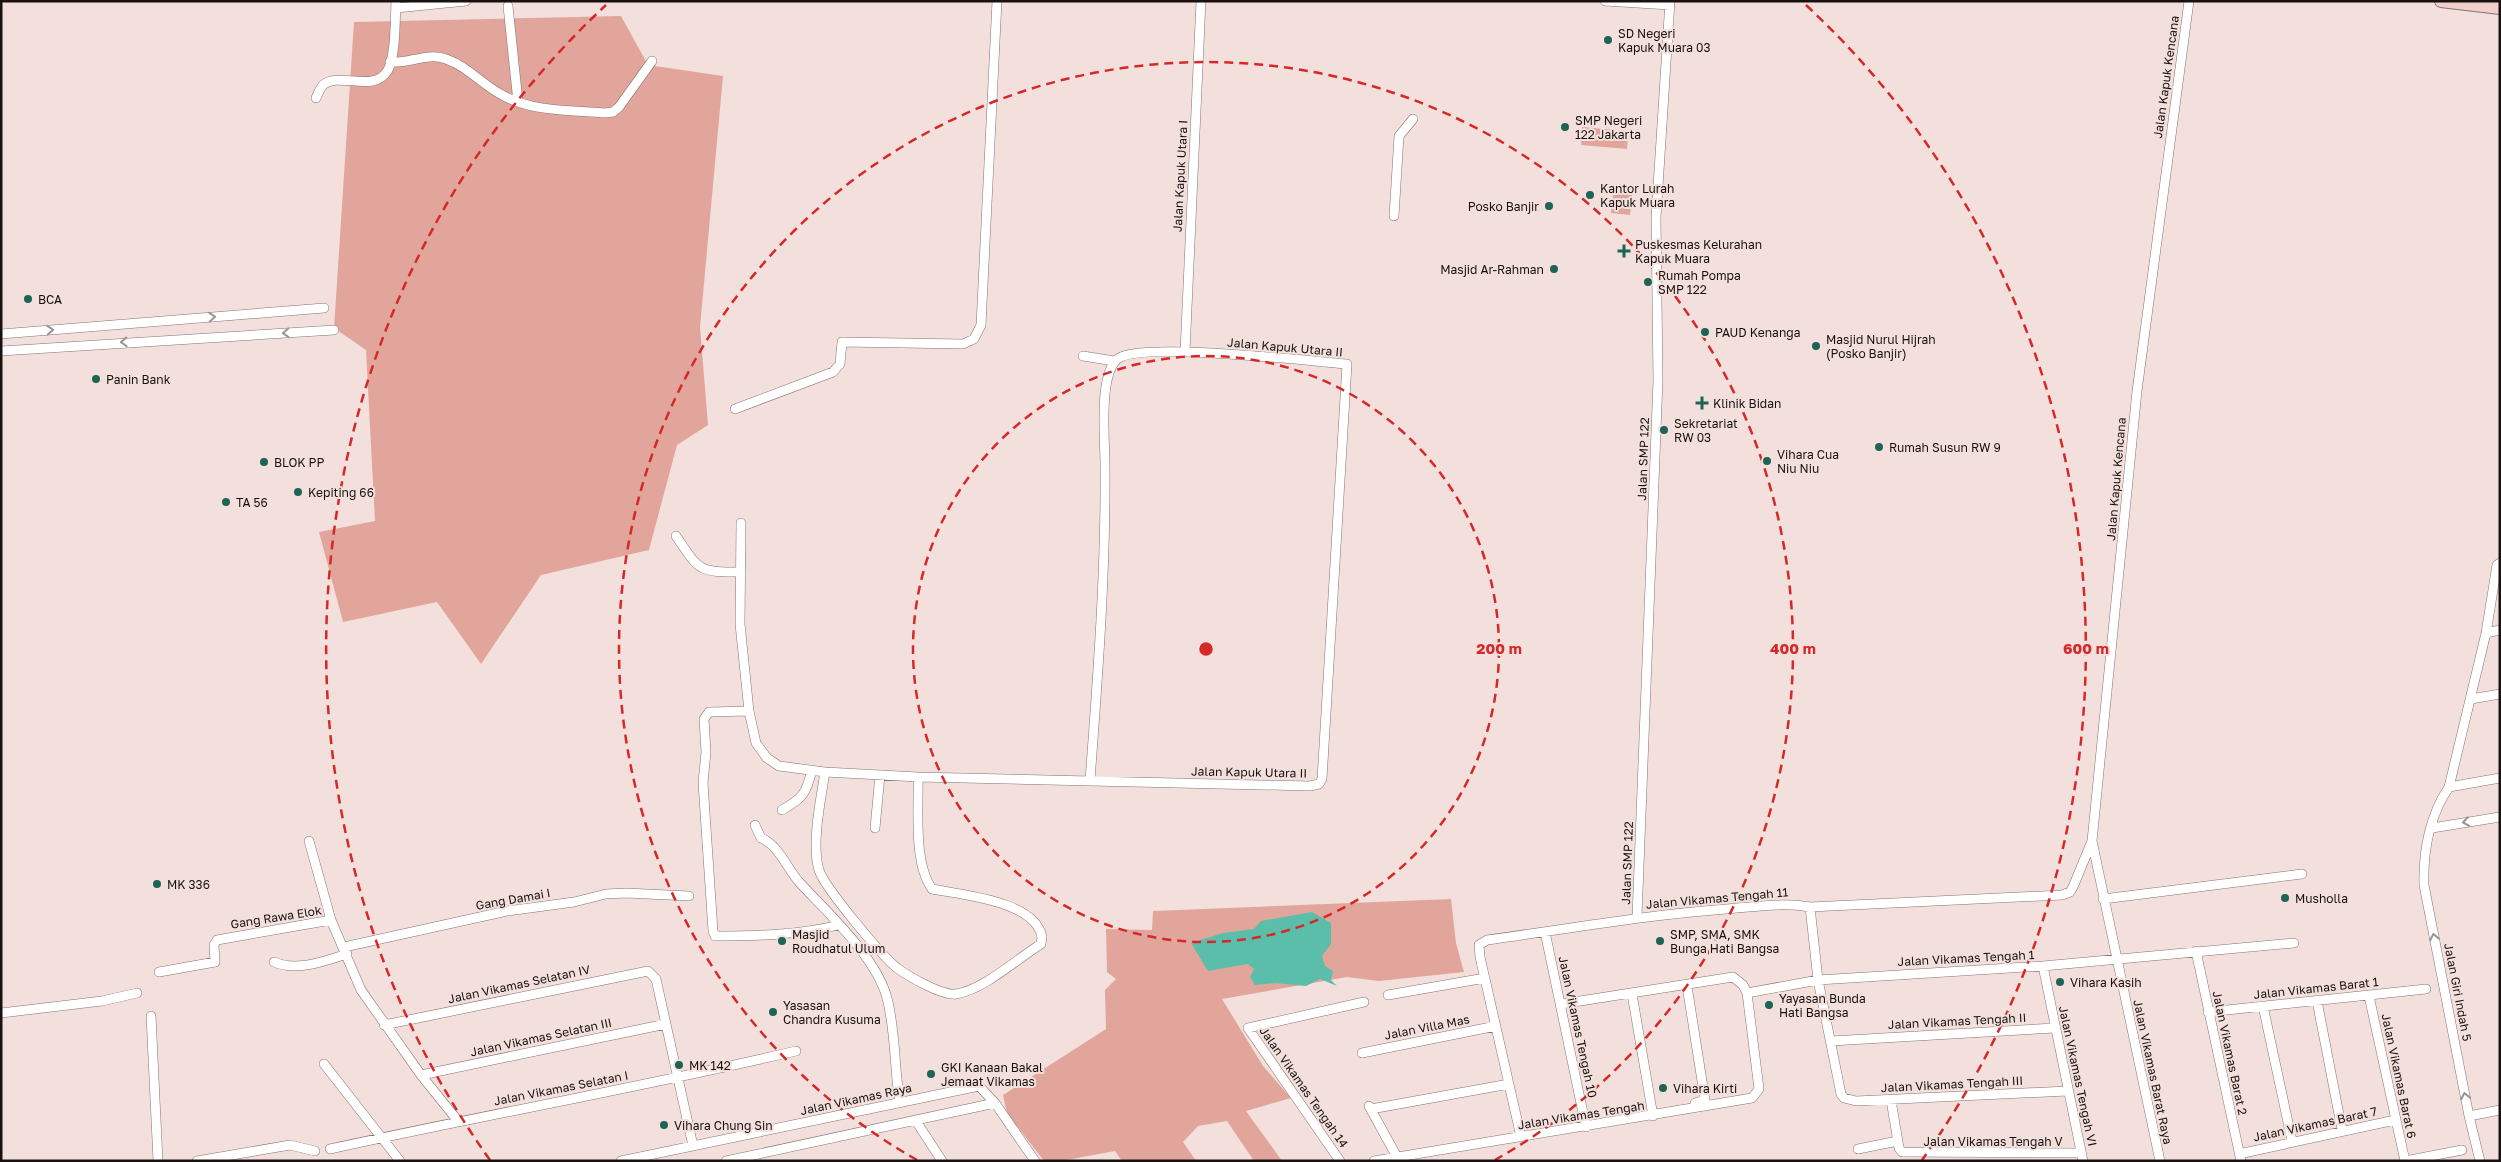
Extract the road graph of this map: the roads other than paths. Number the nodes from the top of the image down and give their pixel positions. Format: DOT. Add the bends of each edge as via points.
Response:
graph roads {
  1 [pos="466,1"];
  2 [pos="997,1"];
  3 [pos="1201,1"];
  4 [pos="1606,1"];
  5 [pos="2189,1"];
  6 [pos="2442,1"];
  7 [pos="1670,3"];
  8 [pos="396,5"];
  9 [pos="508,6"];
  10 [pos="2500,8"];
  11 [pos="652,61"];
  12 [pos="390,62"];
  13 [pos="316,98"];
  14 [pos="518,102"];
  15 [pos="1413,119"];
  16 [pos="1394,216"];
  17 [pos="324,308"];
  18 [pos="334,330"];
  19 [pos="1,334"];
  20 [pos="1,351"];
  21 [pos="1185,352"];
  22 [pos="1083,356"];
  23 [pos="1114,362"];
  24 [pos="735,409"];
  25 [pos="741,523"];
  26 [pos="676,536"];
  27 [pos="2500,563"];
  28 [pos="741,572"];
  29 [pos="2500,630"];
  30 [pos="2486,633"];
  31 [pos="2500,694"];
  32 [pos="2471,698"];
  33 [pos="750,711"];
  34 [pos="812,770"];
  35 [pos="825,772"];
  36 [pos="880,774"];
  37 [pos="918,777"];
  38 [pos="2500,778"];
  39 [pos="1090,780"];
  40 [pos="2449,788"];
  41 [pos="782,810"];
  42 [pos="2500,817"];
  43 [pos="755,825"];
  44 [pos="875,828"];
  45 [pos="2432,828"];
  46 [pos="309,841"];
  47 [pos="2092,841"];
  48 [pos="2302,874"];
  49 [pos="689,896"];
  50 [pos="2103,899"];
  51 [pos="1810,907"];
  52 [pos="1637,917"];
  53 [pos="331,920"];
  54 [pos="840,925"];
  55 [pos="1545,932"];
  56 [pos="2294,943"];
  57 [pos="345,951"];
  58 [pos="2196,951"];
  59 [pos="2116,959"];
  60 [pos="274,962"];
  61 [pos="2043,966"];
  62 [pos="159,972"];
  63 [pos="1485,978"];
  64 [pos="1818,980"];
  65 [pos="1687,986"];
  66 [pos="2426,989"];
  67 [pos="137,993"];
  68 [pos="1747,993"];
  69 [pos="1632,994"];
  70 [pos="1388,995"];
  71 [pos="2369,996"];
  72 [pos="2317,1001"];
  73 [pos="1364,1002"];
  74 [pos="1561,1004"];
  75 [pos="2263,1006"];
  76 [pos="2208,1012"];
  77 [pos="1,1013"];
  78 [pos="151,1016"];
  79 [pos="666,1024"];
  80 [pos="384,1025"];
  81 [pos="1496,1026"];
  82 [pos="2056,1028"];
  83 [pos="1831,1041"];
  84 [pos="796,1051"];
  85 [pos="1362,1053"];
  86 [pos="324,1064"];
  87 [pos="421,1075"];
  88 [pos="677,1078"];
  89 [pos="1509,1084"];
  90 [pos="2067,1091"];
  91 [pos="1891,1100"];
  92 [pos="994,1102"];
  93 [pos="900,1103"];
  94 [pos="1690,1104"];
  95 [pos="2500,1110"];
  96 [pos="1653,1116"];
  97 [pos="2469,1116"];
  98 [pos="2395,1120"];
  99 [pos="458,1121"];
  100 [pos="916,1121"];
  101 [pos="1586,1127"];
  102 [pos="2342,1130"];
  103 [pos="1522,1137"];
  104 [pos="381,1138"];
  105 [pos="1898,1141"];
  106 [pos="2292,1141"];
  107 [pos="693,1146"];
  108 [pos="330,1149"];
  109 [pos="1858,1149"];
  110 [pos="2462,1150"];
  111 [pos="315,1151"];
  112 [pos="1397,1157"];
  113 [pos="2082,1157"];
  114 [pos="2240,1157"];
  115 [pos="158,1161"];
  116 [pos="197,1161"];
  117 [pos="400,1161"];
  118 [pos="622,1161"];
  119 [pos="726,1161"];
  120 [pos="942,1161"];
  121 [pos="1036,1161"];
  122 [pos="1340,1161"];
  123 [pos="1374,1161"];
  124 [pos="2160,1161"];
  125 [pos="2405,1161"];
  126 [pos="2480,1161"];
  1 -- 8 [label="street"];
  2 -- 24 [label="street" via="981,325 977,336 963,344 842,342 840,364 833,372"];
  3 -- 21 [label="street, Jalan Kapuk Utara I"];
  4 -- 7 [label="street"];
  5 -- 47 [label="street, Jalan Kapuk Kencana" via="2137,391"];
  6 -- 10 [label="main road"];
  7 -- 52 [label="street, Jalan SMP 122" via="1656,217 1658,380"];
  8 -- 12 [label="street"];
  9 -- 14 [label="street"];
  11 -- 14 [label="street" via="613,112 553,109"];
  12 -- 13 [label="street" via="380,78 362,82 330,82 323,85"];
  12 -- 14 [label="street" via="400,63 427,56 445,58 469,69 502,96"];
  15 -- 16 [label="street" via="1399,136"];
  19 -- 17 [label="street, one-way"];
  18 -- 20 [label="street, one-way"];
  21 -- 23 [label="street, Jalan Kapuk Utara II" via="1140,352 1125,355"];
  21 -- 39 [label="street, Jalan Kapuk Utara II" via="1347,364 1322,778 1319,784 1310,786"];
  22 -- 23 [label="street"];
  23 -- 39 [label="street" via="1107,376 1106,543"];
  25 -- 28 [label="street, Jalan Kapuk Utara II"];
  26 -- 28 [label="street" via="702,569 708,572"];
  27 -- 30 [label="street, Jalan Giri Indah 5" via="2497,565"];
  28 -- 33 [label="street, Jalan Kapuk Utara II" via="740,624"];
  29 -- 30 [label="street"];
  30 -- 32 [label="street, Jalan Giri Indah 5"];
  31 -- 32 [label="street"];
  32 -- 40 [label="street, Jalan Giri Indah 5"];
  33 -- 34 [label="street, Jalan Kapuk Utara II" via="756,742 767,758 787,769"];
  33 -- 54 [label="street" via="710,712 704,719 706,752 702,783 715,936 800,933"];
  34 -- 35 [label="street, Jalan Kapuk Utara II"];
  34 -- 41 [label="street" via="805,794"];
  35 -- 36 [label="street, Jalan Kapuk Utara II"];
  35 -- 37 [label="street" via="817,838 818,865 824,881 897,968 945,993 955,994 982,984 1041,944 1042,937 1029,917 1017,908 932,889 920,850"];
  36 -- 37 [label="street, Jalan Kapuk Utara II"];
  36 -- 44 [label="street"];
  37 -- 39 [label="street, Jalan Kapuk Utara II"];
  38 -- 40 [label="street"];
  40 -- 45 [label="street, Jalan Giri Indah 5" via="2438,805"];
  42 -- 45 [label="street, one-way"];
  43 -- 54 [label="street" via="761,838 771,842 800,883"];
  97 -- 45 [label="street, Jalan Giri Indah 5, one-way" via="2424,885 2423,865"];
  46 -- 53 [label="street"];
  47 -- 50 [label="street, Jalan Kapuk Kencana"];
  47 -- 51 [label="street, Jalan Vikamas Tengah 11" via="2073,887 2062,895"];
  48 -- 50 [label="street"];
  49 -- 57 [label="street, Gang Damai I" via="606,894 507,911"];
  50 -- 59 [label="street, Jalan Kapuk Kencana"];
  51 -- 52 [label="street, Jalan Vikamas Tengah 11" via="1792,904"];
  51 -- 64 [label="street"];
  52 -- 55 [label="street, Jalan Vikamas Tengah 11"];
  53 -- 57 [label="street"];
  53 -- 62 [label="street, Gang Rawa Elok" via="217,940 214,945 215,962"];
  54 -- 93 [label="street" via="862,952 886,995"];
  55 -- 63 [label="street, Jalan Vikamas Tengah 11" via="1487,940 1480,945"];
  55 -- 74 [label="street, Jalan Vikamas Tengah 10"];
  56 -- 58 [label="street"];
  57 -- 60 [label="street, Gang Damai I" via="301,966 283,966"];
  57 -- 80 [label="street" via="361,990"];
  58 -- 59 [label="street"];
  58 -- 76 [label="street, Jalan Vikamas Barat 2"];
  59 -- 61 [label="street, Jalan Vikamas Tengah 1"];
  59 -- 124 [label="street, Jalan Vikamas Barat Raya"];
  61 -- 64 [label="street, Jalan Vikamas Tengah 1"];
  61 -- 82 [label="street, Jalan Vikamas Tengah VI"];
  63 -- 70 [label="street"];
  63 -- 81 [label="street, Jalan Vikamas Tengah 11"];
  64 -- 68 [label="street, Jalan Vikamas Tengah 1"];
  64 -- 83 [label="street"];
  65 -- 68 [label="street" via="1733,977"];
  65 -- 69 [label="street"];
  65 -- 94 [label="street" via="1705,1100"];
  66 -- 71 [label="street, Jalan Vikamas Barat 1"];
  67 -- 77 [label="street" via="102,1001"];
  68 -- 96 [label="street, Jalan Vikamas Tengah" via="1759,1089 1756,1094 1752,1098"];
  69 -- 74 [label="street"];
  69 -- 96 [label="street"];
  71 -- 72 [label="street, Jalan Vikamas Barat 1"];
  71 -- 98 [label="street, Jalan Vikamas Barat 6"];
  72 -- 75 [label="street, Jalan Vikamas Barat 1"];
  72 -- 102 [label="street"];
  73 -- 122 [label="street, Jalan Vikamas Tengah 14" via="1248,1028"];
  74 -- 101 [label="street, Jalan Vikamas Tengah 10"];
  75 -- 76 [label="street, Jalan Vikamas Barat 1"];
  75 -- 106 [label="street"];
  76 -- 114 [label="street, Jalan Vikamas Barat 2"];
  78 -- 115 [label="street"];
  79 -- 80 [label="street, Jalan Vikamas Selatan IV" via="656,978 652,972 644,971"];
  79 -- 87 [label="street, Jalan Vikamas Selatan III"];
  79 -- 88 [label="street"];
  80 -- 87 [label="street"];
  81 -- 85 [label="street, Jalan Villa Mas"];
  81 -- 89 [label="street, Jalan Vikamas Tengah 11"];
  82 -- 83 [label="street, Jalan Vikamas Tengah II"];
  82 -- 90 [label="street, Jalan Vikamas Tengah VI"];
  83 -- 91 [label="street, Jalan Vikamas Tengah III" via="1844,1098"];
  84 -- 88 [label="street, Jalan Vikamas Selatan I"];
  86 -- 104 [label="street"];
  87 -- 99 [label="street"];
  88 -- 99 [label="street, Jalan Vikamas Selatan I"];
  88 -- 107 [label="street"];
  89 -- 103 [label="street, Jalan Vikamas Tengah 11"];
  89 -- 112 [label="street" via="1370,1107"];
  90 -- 91 [label="street, Jalan Vikamas Tengah III"];
  90 -- 113 [label="street, Jalan Vikamas Tengah VI"];
  91 -- 105 [label="street"];
  92 -- 93 [label="street, Jalan Vikamas Raya" via="979,1086"];
  92 -- 100 [label="street"];
  92 -- 121 [label="street, Jalan Vikamas Raya"];
  93 -- 107 [label="street, Jalan Vikamas Raya"];
  95 -- 97 [label="street"];
  96 -- 101 [label="street, Jalan Vikamas Tengah"];
  97 -- 126 [label="street, Jalan Giri Indah 5"];
  98 -- 102 [label="street, Jalan Vikamas Barat 7"];
  98 -- 125 [label="street, Jalan Vikamas Barat 6"];
  99 -- 104 [label="street, Jalan Vikamas Selatan I"];
  100 -- 119 [label="street"];
  100 -- 120 [label="street"];
  101 -- 103 [label="street, Jalan Vikamas Tengah"];
  102 -- 106 [label="street, Jalan Vikamas Barat 7"];
  103 -- 112 [label="street, Jalan Vikamas Tengah"];
  104 -- 108 [label="street, Jalan Vikamas Selatan I"];
  104 -- 117 [label="street"];
  105 -- 109 [label="street"];
  105 -- 113 [label="street, Jalan Vikamas Tengah V" via="1899,1148 1906,1153"];
  106 -- 114 [label="street, Jalan Vikamas Barat 7"];
  107 -- 118 [label="street, Jalan Vikamas Raya"];
  110 -- 125 [label="street"];
  111 -- 116 [label="street" via="290,1145"];
  112 -- 123 [label="street, Jalan Vikamas Tengah"];
}
